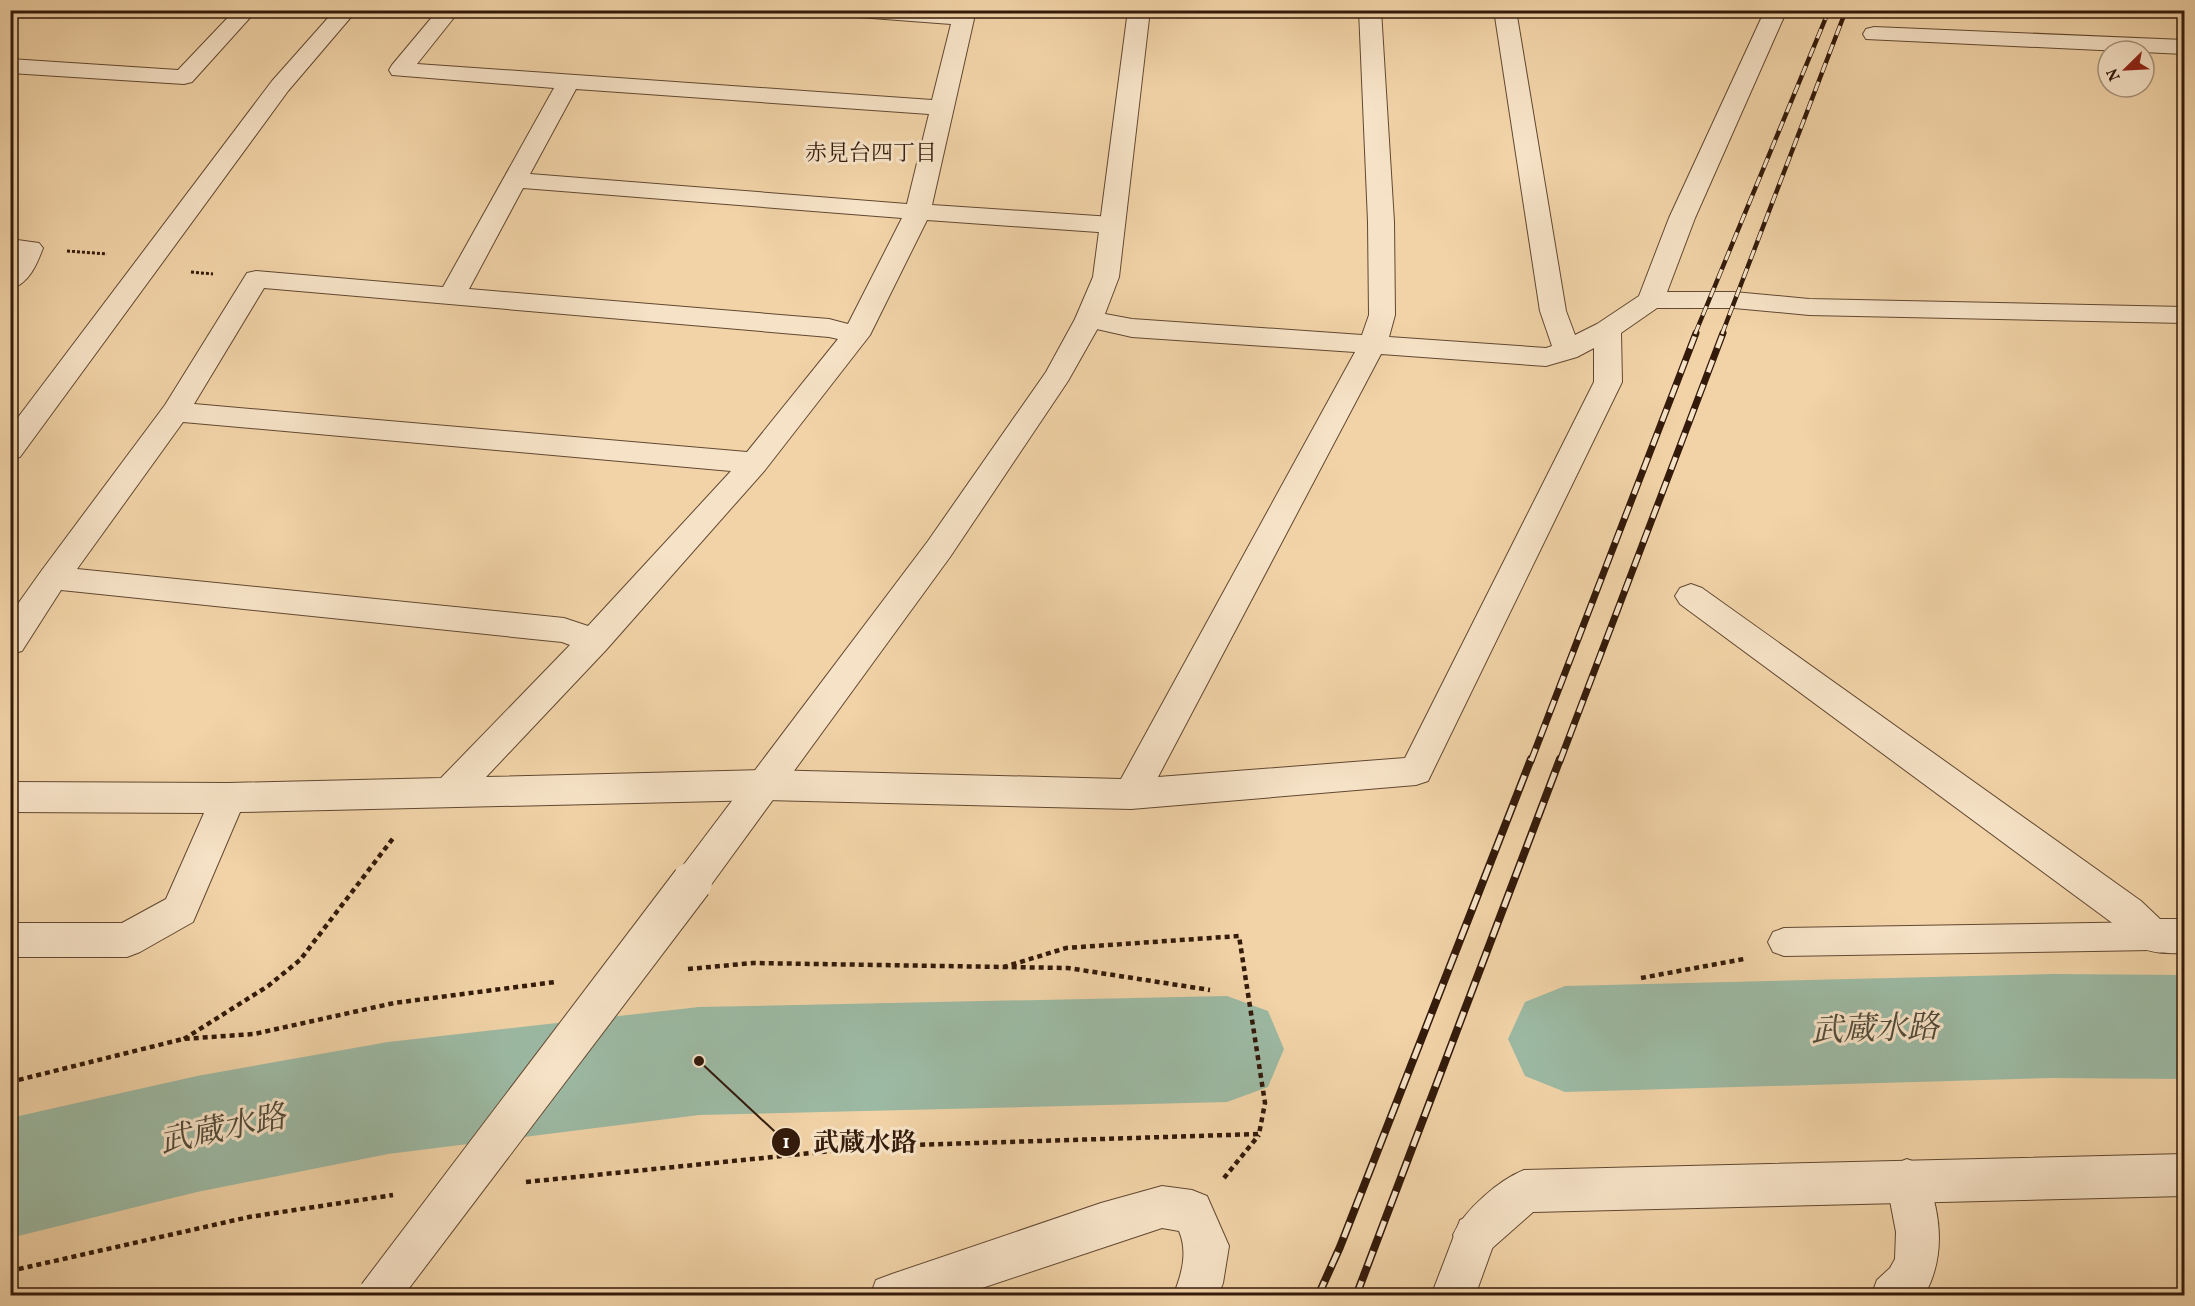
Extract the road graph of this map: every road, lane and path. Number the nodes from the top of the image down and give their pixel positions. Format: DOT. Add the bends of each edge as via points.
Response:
graph roads {
  1 [pos="247,10"];
  2 [pos="347,10"];
  3 [pos="450,10"];
  4 [pos="845,10"];
  5 [pos="1138,10"];
  6 [pos="1370,10"];
  7 [pos="1505,10"];
  8 [pos="1757,11"];
  9 [pos="1776,11"];
  10 [pos="963,14"];
  11 [pos="1874,34"];
  12 [pos="2184,47"];
  13 [pos="10,66"];
  14 [pos="568,82"];
  15 [pos="942,108"];
  16 [pos="515,180"];
  17 [pos="918,212"];
  18 [pos="1112,225"];
  19 [pos="20,248"];
  20 [pos="152,257"];
  21 [pos="256,279"];
  22 [pos="10,281"];
  23 [pos="451,297"];
  24 [pos="1651,300"];
  25 [pos="2184,315"];
  26 [pos="1089,319"];
  27 [pos="1607,330"];
  28 [pos="856,335"];
  29 [pos="1372,346"];
  30 [pos="1568,351"];
  31 [pos="175,412"];
  32 [pos="10,450"];
  33 [pos="755,463"];
  34 [pos="53,578"];
  35 [pos="1691,596"];
  36 [pos="594,641"];
  37 [pos="10,642"];
  38 [pos="766,784"];
  39 [pos="451,791"];
  40 [pos="1131,794"];
  41 [pos="10,798"];
  42 [pos="228,798"];
  43 [pos="2168,936"];
  44 [pos="10,940"];
  45 [pos="1784,942"];
  46 [pos="1748,958"];
  47 [pos="1004,967"];
  48 [pos="684,969"];
  49 [pos="1641,978"];
  50 [pos="558,981"];
  51 [pos="1210,990"];
  52 [pos="183,1039"];
  53 [pos="10,1082"];
  54 [pos="1259,1134"];
  55 [pos="2184,1175"];
  56 [pos="1907,1180"];
  57 [pos="513,1183"];
  58 [pos="395,1195"];
  59 [pos="1192,1211"];
  60 [pos="10,1271"];
  61 [pos="378,1296"];
  62 [pos="892,1296"];
  63 [pos="1195,1296"];
  64 [pos="1453,1296"];
  65 [pos="1893,1296"];
  1 -- 13 [label="street" via="184,77"];
  2 -- 20 [label="street" via="280,86"];
  3 -- 14 [label="street" via="400,70"];
  4 -- 10 [label="street"];
  5 -- 18 [label="street"];
  6 -- 29 [label="street" via="1382,315"];
  7 -- 30 [label="street" via="1552,311"];
  8 -- 9 [label="street"];
  9 -- 24 [label="street" via="1682,218"];
  10 -- 15 [label="street"];
  11 -- 12 [label="street"];
  14 -- 15 [label="street"];
  14 -- 16 [label="street"];
  15 -- 17 [label="street"];
  16 -- 17 [label="street"];
  16 -- 23 [label="street"];
  17 -- 18 [label="street"];
  17 -- 28 [label="street"];
  18 -- 26 [label="street" via="1106,277"];
  19 -- 20 [label="path"];
  19 -- 22 [label="street" via="23,266"];
  20 -- 21 [label="path" via="168,270"];
  20 -- 32 [label="street"];
  21 -- 23 [label="street"];
  21 -- 31 [label="street"];
  23 -- 28 [label="street" via="829,328"];
  24 -- 25 [label="street"];
  24 -- 27 [label="street"];
  26 -- 29 [label="street" via="1132,328"];
  26 -- 38 [label="street" via="1059,375 952,530"];
  27 -- 30 [label="street"];
  27 -- 40 [label="street" via="1608,382 1416,771"];
  28 -- 33 [label="street"];
  29 -- 30 [label="street" via="1546,357"];
  29 -- 40 [label="street"];
  31 -- 33 [label="street"];
  31 -- 34 [label="street"];
  33 -- 36 [label="street"];
  34 -- 36 [label="street" via="564,630"];
  34 -- 37 [label="street"];
  35 -- 43 [label="street" via="2128,913"];
  36 -- 39 [label="street"];
  38 -- 39 [label="street"];
  38 -- 40 [label="street"];
  38 -- 61 [label="street, bridge"];
  39 -- 42 [label="street"];
  39 -- 52 [label="path" via="392,839 300,960 268,986"];
  41 -- 42 [label="street"];
  42 -- 44 [label="street" via="180,910 127,940"];
  43 -- 45 [label="lane"];
  46 -- 49 [label="path"];
  47 -- 48 [label="path" via="753,963"];
  47 -- 51 [label="path" via="1068,968"];
  47 -- 54 [label="path" via="1066,948 1239,936 1265,1103"];
  50 -- 52 [label="path" via="394,1003 254,1034"];
  52 -- 53 [label="path"];
  54 -- 57 [label="path" via="881,1146"];
  54 -- 59 [label="path"];
  55 -- 56 [label="street"];
  56 -- 64 [label="street" via="1524,1191 1475,1235"];
  56 -- 65 [label="street" via="1915,1210 1918,1259 1908,1282"];
  58 -- 60 [label="path" via="335,1201"];
  59 -- 62 [label="street" via="1162,1207"];
  59 -- 63 [label="street" via="1208,1246"];
}
